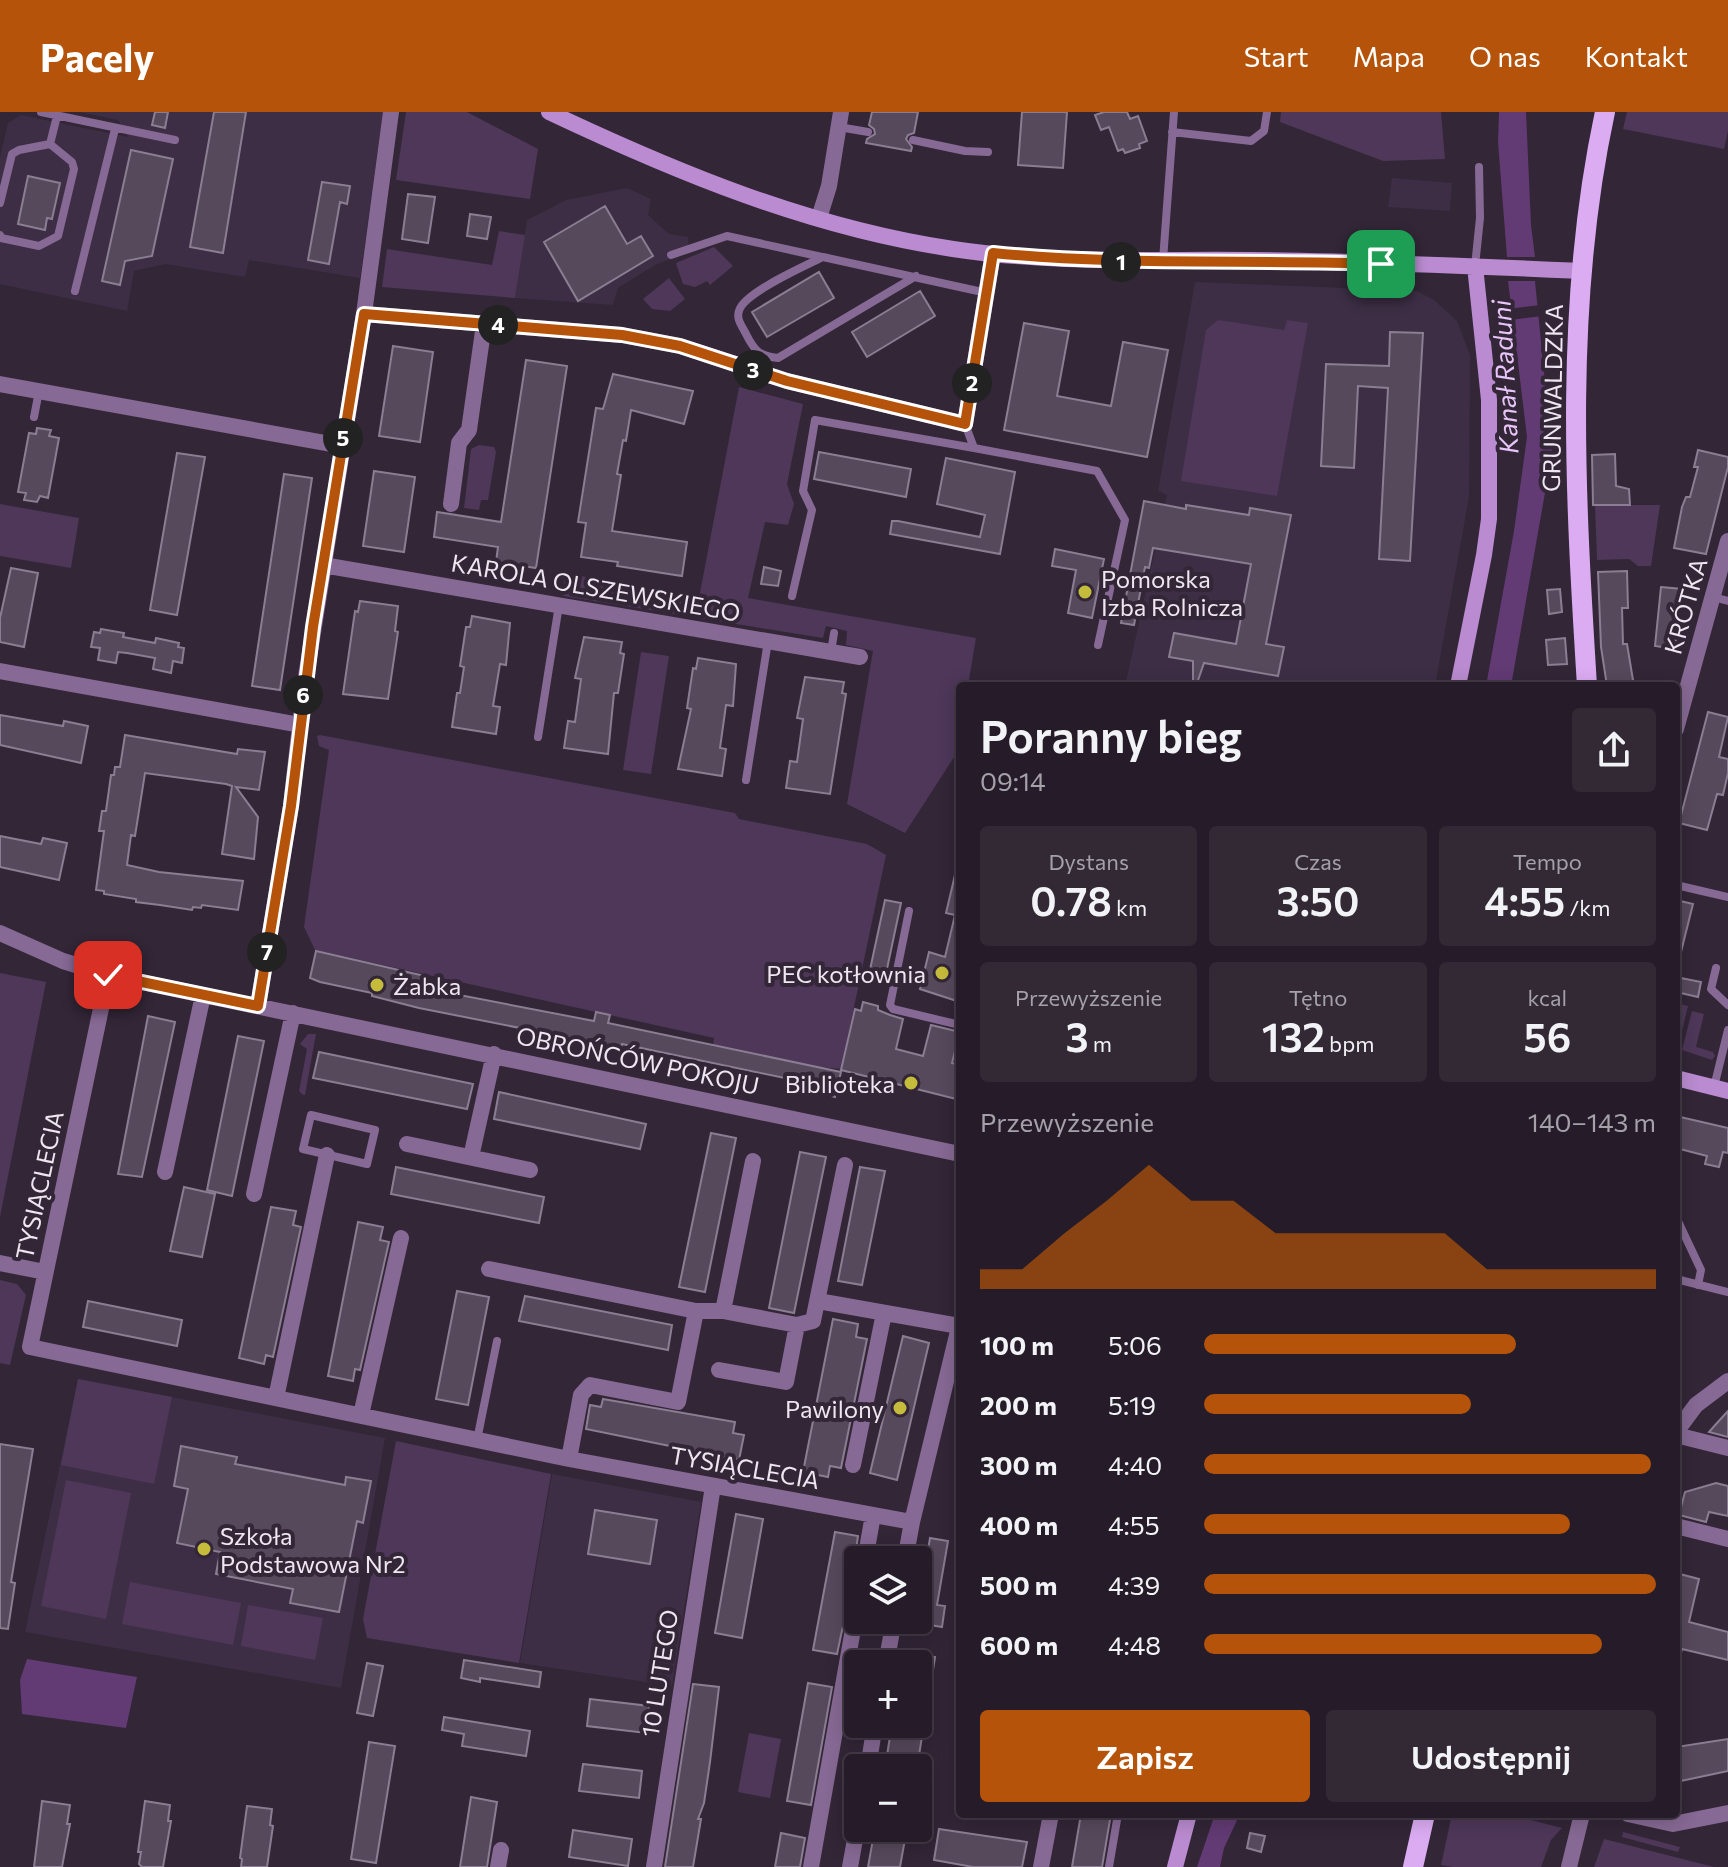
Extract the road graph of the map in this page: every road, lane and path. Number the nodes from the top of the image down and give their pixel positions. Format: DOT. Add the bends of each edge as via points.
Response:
graph roads {
  1 [pos="41,112"];
  2 [pos="391,112"];
  3 [pos="549,112"];
  4 [pos="1174,112"];
  5 [pos="1267,112"];
  6 [pos="1605,112"];
  7 [pos="70,115"];
  8 [pos="57,116"];
  9 [pos="840,120"];
  10 [pos="115,129"];
  11 [pos="868,132"];
  12 [pos="1172,132"];
  13 [pos="175,140"];
  14 [pos="913,140"];
  15 [pos="50,144"];
  16 [pos="988,152"];
  17 [pos="1479,167"];
  18 [pos="0,203"];
  19 [pos="819,218"];
  20 [pos="0,235"];
  21 [pos="993,253"];
  22 [pos="671,255"];
  23 [pos="823,257"];
  24 [pos="1163,261"];
  25 [pos="1475,266"];
  26 [pos="1581,271"];
  27 [pos="916,276"];
  28 [pos="75,291"];
  29 [pos="987,293"];
  30 [pos="364,314"];
  31 [pos="484,324"];
  32 [pos="0,384"];
  33 [pos="39,391"];
  34 [pos="34,417"];
  35 [pos="965,424"];
  36 [pos="342,446"];
  37 [pos="974,448"];
  38 [pos="451,504"];
  39 [pos="1728,541"];
  40 [pos="323,565"];
  41 [pos="792,596"];
  42 [pos="1720,599"];
  43 [pos="559,605"];
  44 [pos="834,633"];
  45 [pos="768,641"];
  46 [pos="1098,645"];
  47 [pos="831,652"];
  48 [pos="860,657"];
  49 [pos="0,671"];
  50 [pos="1459,682"];
  51 [pos="1587,682"];
  52 [pos="1680,717"];
  53 [pos="300,725"];
  54 [pos="538,737"];
  55 [pos="746,780"];
  56 [pos="1680,886"];
  57 [pos="1728,897"];
  58 [pos="909,911"];
  59 [pos="0,933"];
  60 [pos="1716,968"];
  61 [pos="108,975"];
  62 [pos="203,995"];
  63 [pos="1728,1005"];
  64 [pos="258,1006"];
  65 [pos="293,1013"];
  66 [pos="956,1024"];
  67 [pos="1728,1030"];
  68 [pos="494,1054"];
  69 [pos="1680,1079"];
  70 [pos="1721,1089"];
  71 [pos="407,1144"];
  72 [pos="956,1153"];
  73 [pos="327,1155"];
  74 [pos="471,1157"];
  75 [pos="753,1161"];
  76 [pos="845,1165"];
  77 [pos="530,1170"];
  78 [pos="165,1172"];
  79 [pos="254,1194"];
  80 [pos="1680,1225"];
  81 [pos="401,1238"];
  82 [pos="0,1263"];
  83 [pos="489,1269"];
  84 [pos="45,1272"];
  85 [pos="1680,1280"];
  86 [pos="1698,1285"];
  87 [pos="1728,1292"];
  88 [pos="818,1301"];
  89 [pos="696,1311"];
  90 [pos="723,1311"];
  91 [pos="884,1313"];
  92 [pos="956,1324"];
  93 [pos="797,1325"];
  94 [pos="497,1341"];
  95 [pos="956,1341"];
  96 [pos="719,1370"];
  97 [pos="1728,1381"];
  98 [pos="276,1398"];
  99 [pos="361,1415"];
  100 [pos="1680,1427"];
  101 [pos="1680,1434"];
  102 [pos="477,1440"];
  103 [pos="1728,1448"];
  104 [pos="569,1459"];
  105 [pos="853,1465"];
  106 [pos="713,1486"];
  107 [pos="873,1515"];
  108 [pos="912,1522"];
  109 [pos="1680,1527"];
  110 [pos="1728,1539"];
  111 [pos="867,1546"];
  112 [pos="908,1546"];
  113 [pos="852,1634"];
  114 [pos="1728,1813"];
  115 [pos="1050,1818"];
  116 [pos="1117,1818"];
  117 [pos="1188,1818"];
  118 [pos="1424,1818"];
  119 [pos="1581,1818"];
  120 [pos="1646,1818"];
  121 [pos="855,1842"];
  122 [pos="654,1867"];
  123 [pos="811,1867"];
  124 [pos="850,1867"];
  125 [pos="1041,1867"];
  126 [pos="1109,1867"];
  127 [pos="1175,1867"];
  128 [pos="1413,1867"];
  129 [pos="1569,1867"];
  1 -- 8 [label="lane"];
  2 -- 30 [label="street"];
  3 -- 19 [label="main road" via="715,186"];
  4 -- 12 [label="lane"];
  5 -- 12 [label="lane" via="1264,131 1251,141"];
  6 -- 26 [label="main road, GRUNWALDZKA"];
  7 -- 8 [label="lane"];
  7 -- 10 [label="lane"];
  8 -- 15 [label="lane"];
  9 -- 11 [label="lane"];
  9 -- 19 [label="street"];
  10 -- 13 [label="lane"];
  10 -- 28 [label="lane"];
  12 -- 24 [label="lane"];
  14 -- 16 [label="lane"];
  15 -- 18 [label="lane" via="12,154"];
  15 -- 20 [label="lane" via="74,169 58,236 39,246"];
  17 -- 25 [label="lane"];
  19 -- 21 [label="main road"];
  21 -- 24 [label="main road"];
  21 -- 29 [label="street"];
  22 -- 23 [label="lane" via="727,236"];
  23 -- 27 [label="lane"];
  23 -- 27 [label="lane" via="741,305 738,320 761,355 786,355"];
  24 -- 25 [label="main road"];
  25 -- 26 [label="main road"];
  25 -- 50 [label="main road" via="1489,400 1489,519"];
  26 -- 51 [label="main road, GRUNWALDZKA" via="1574,464"];
  27 -- 29 [label="lane"];
  29 -- 35 [label="street"];
  30 -- 31 [label="street"];
  30 -- 36 [label="street"];
  31 -- 35 [label="street" via="622,335 680,346 787,381"];
  31 -- 38 [label="street" via="469,430 459,443"];
  32 -- 33 [label="street"];
  33 -- 34 [label="lane"];
  33 -- 36 [label="street"];
  35 -- 37 [label="lane"];
  36 -- 40 [label="street"];
  37 -- 41 [label="lane" via="815,420 803,491 812,510"];
  37 -- 46 [label="lane" via="1097,471 1125,520"];
  39 -- 42 [label="street, KRÓTKA"];
  40 -- 43 [label="street, KAROLA OLSZEWSKIEGO"];
  40 -- 53 [label="street"];
  42 -- 52 [label="street, KRÓTKA"];
  43 -- 45 [label="street, KAROLA OLSZEWSKIEGO"];
  43 -- 54 [label="lane"];
  44 -- 47 [label="lane"];
  45 -- 47 [label="street, KAROLA OLSZEWSKIEGO"];
  45 -- 55 [label="lane"];
  47 -- 48 [label="street, KAROLA OLSZEWSKIEGO"];
  49 -- 53 [label="street"];
  53 -- 64 [label="street"];
  56 -- 57 [label="lane"];
  58 -- 66 [label="lane" via="890,1005"];
  59 -- 61 [label="street, OBROŃCÓW POKOJU"];
  60 -- 63 [label="lane" via="1711,989"];
  61 -- 62 [label="street, OBROŃCÓW POKOJU"];
  61 -- 84 [label="street, TYSIĄCLECIA"];
  62 -- 64 [label="street, OBROŃCÓW POKOJU"];
  62 -- 78 [label="street"];
  64 -- 65 [label="street, OBROŃCÓW POKOJU"];
  65 -- 68 [label="street, OBROŃCÓW POKOJU"];
  65 -- 79 [label="street"];
  67 -- 70 [label="lane"];
  68 -- 72 [label="street, OBROŃCÓW POKOJU"];
  68 -- 74 [label="street, OBROŃCÓW POKOJU"];
  69 -- 70 [label="main road"];
  71 -- 74 [label="street"];
  73 -- 73 [label="lane" via="367,1164 375,1130 311,1115 303,1149"];
  73 -- 98 [label="street"];
  74 -- 77 [label="street"];
  75 -- 90 [label="street"];
  76 -- 88 [label="street"];
  80 -- 86 [label="lane" via="1701,1270"];
  81 -- 99 [label="street"];
  82 -- 84 [label="street"];
  83 -- 89 [label="street"];
  84 -- 98 [label="street, TYSIĄCLECIA" via="30,1347"];
  85 -- 86 [label="lane"];
  86 -- 87 [label="lane"];
  88 -- 91 [label="street"];
  88 -- 93 [label="street" via="813,1321"];
  89 -- 90 [label="street"];
  89 -- 104 [label="street" via="678,1402 590,1385 581,1395"];
  90 -- 93 [label="street"];
  91 -- 92 [label="street"];
  91 -- 105 [label="street"];
  93 -- 96 [label="street" via="786,1382"];
  94 -- 102 [label="lane"];
  95 -- 108 [label="street"];
  97 -- 100 [label="street" via="1696,1405"];
  98 -- 99 [label="street, TYSIĄCLECIA"];
  99 -- 102 [label="street, TYSIĄCLECIA"];
  101 -- 103 [label="street"];
  102 -- 104 [label="street, TYSIĄCLECIA"];
  104 -- 106 [label="street, TYSIĄCLECIA"];
  106 -- 107 [label="street, TYSIĄCLECIA"];
  106 -- 122 [label="street, 10 LUTEGO"];
  107 -- 108 [label="street, TYSIĄCLECIA"];
  107 -- 111 [label="street"];
  108 -- 112 [label="street"];
  109 -- 110 [label="street"];
  113 -- 123 [label="street"];
  114 -- 120 [label="street" via="1673,1824"];
  115 -- 125 [label="street"];
  116 -- 126 [label="lane"];
  117 -- 127 [label="main road"];
  118 -- 128 [label="main road"];
  119 -- 129 [label="street"];
  121 -- 124 [label="street"];
}
